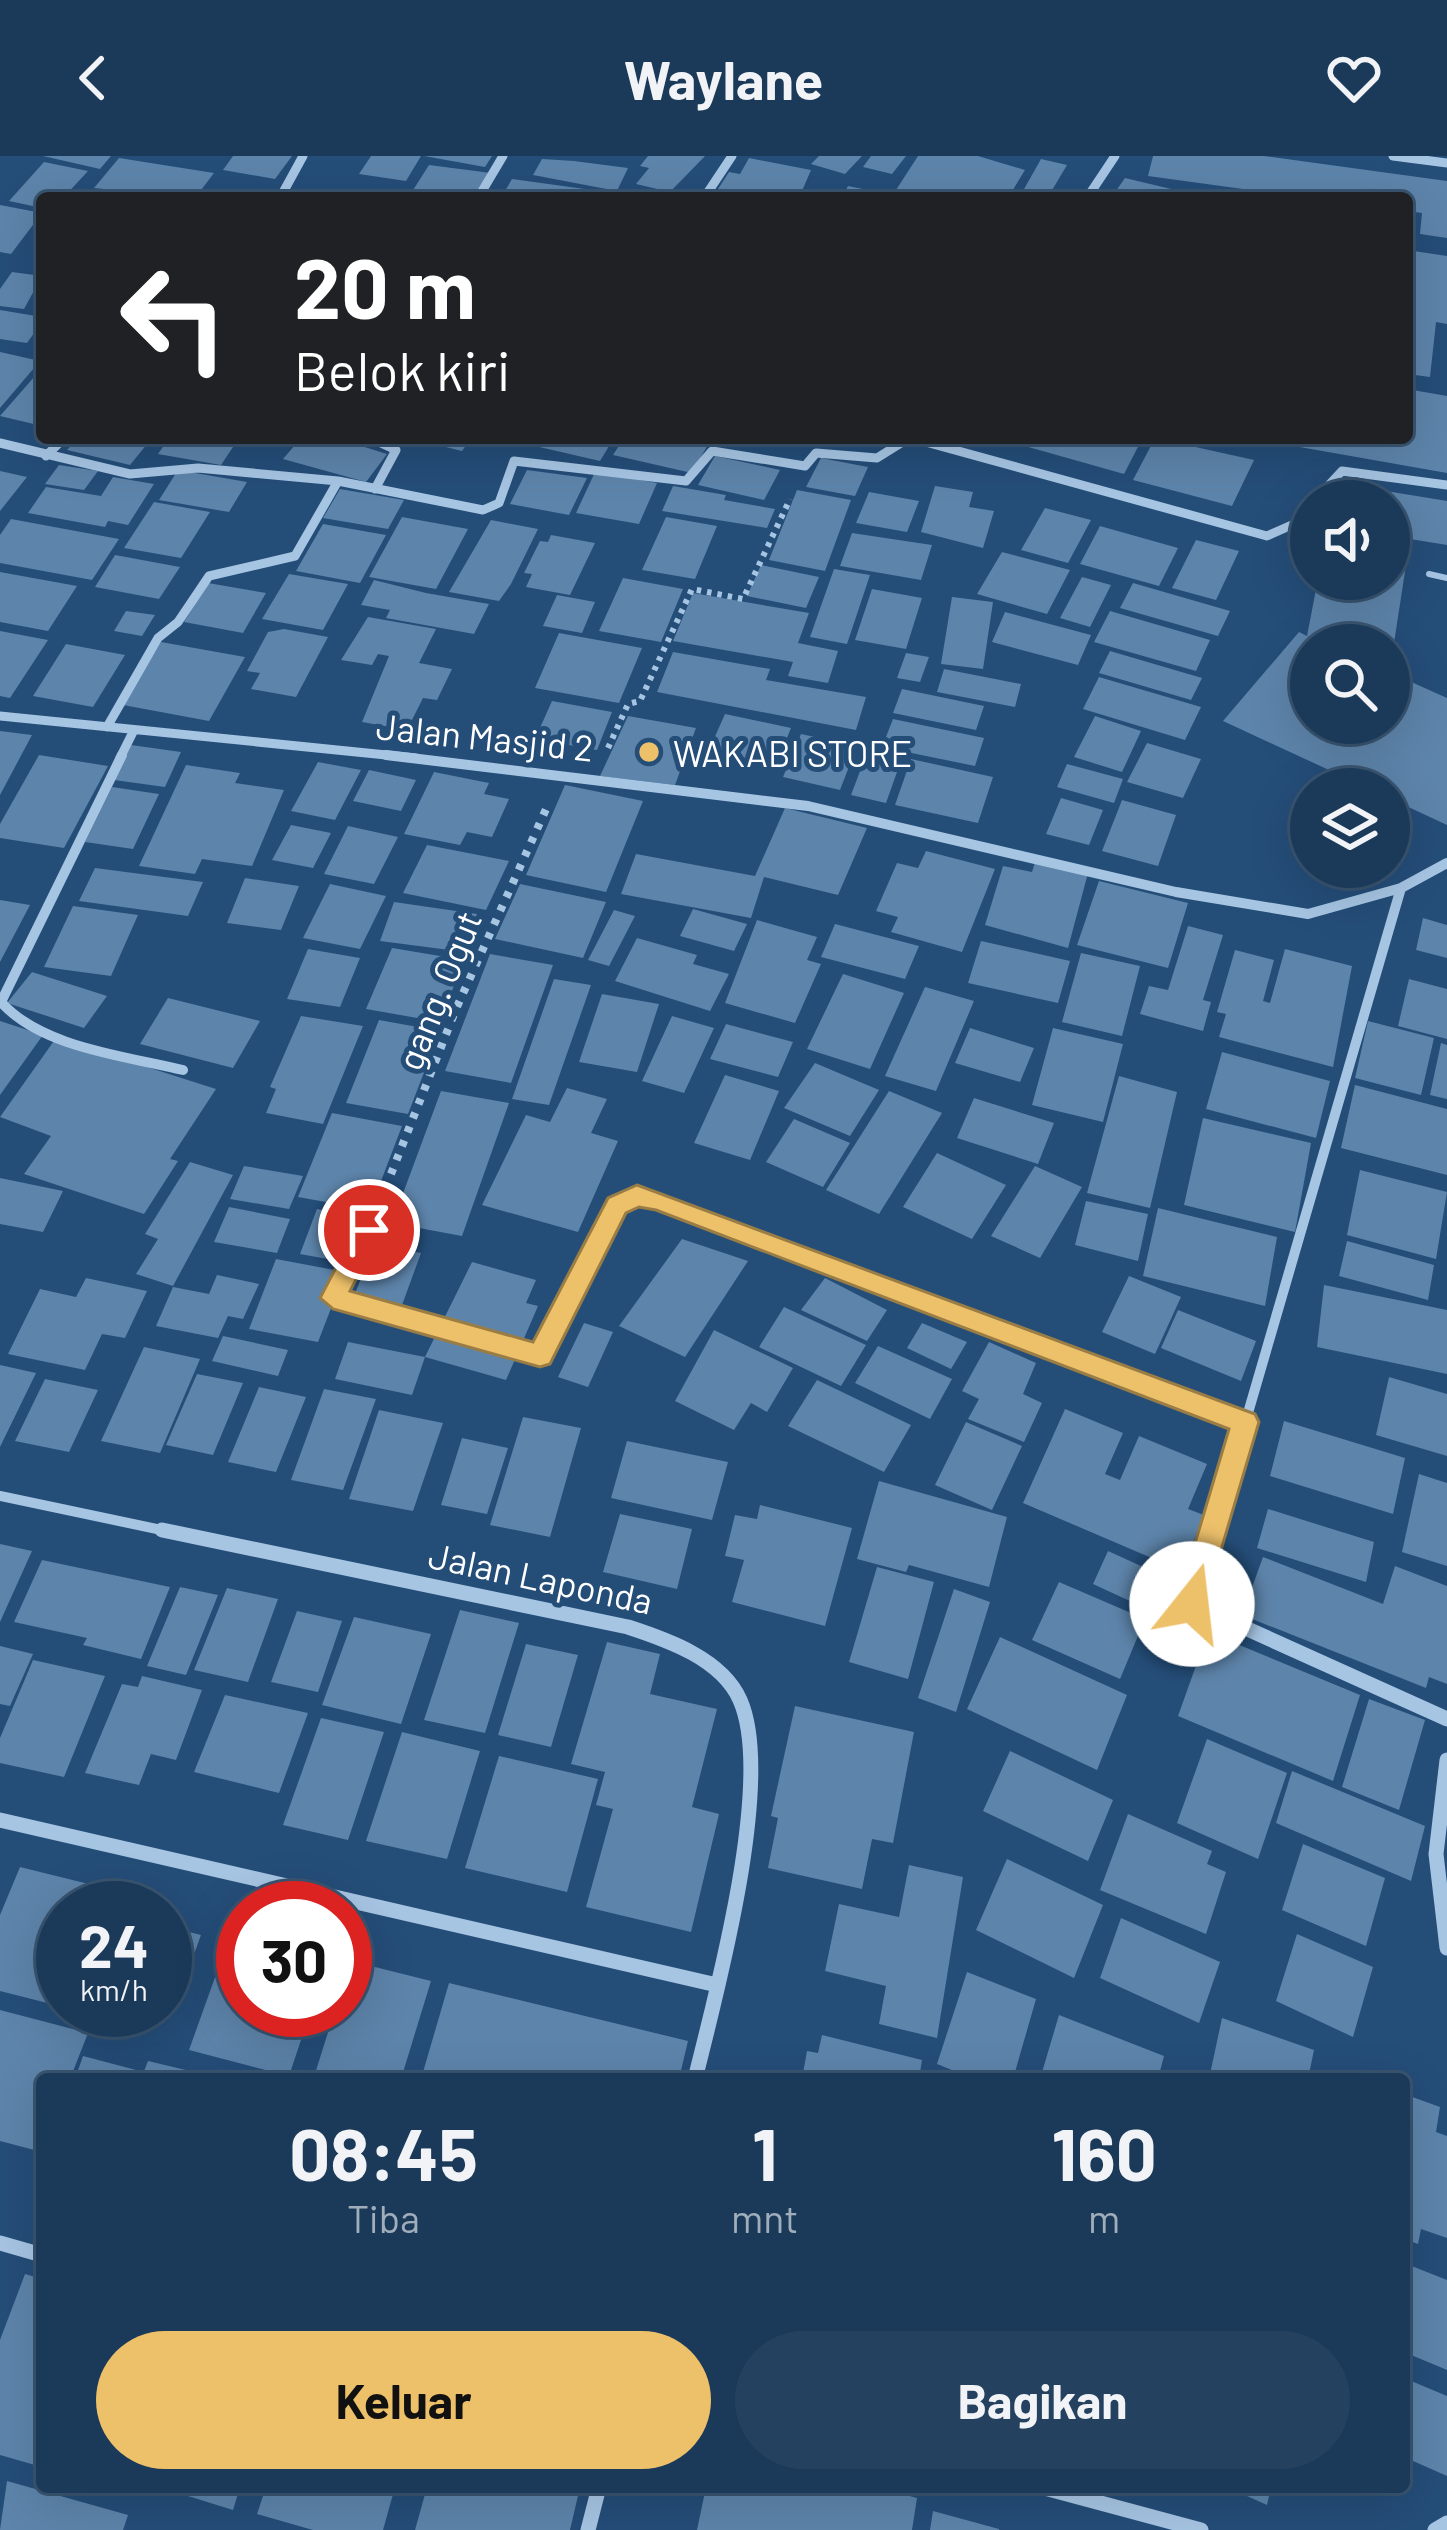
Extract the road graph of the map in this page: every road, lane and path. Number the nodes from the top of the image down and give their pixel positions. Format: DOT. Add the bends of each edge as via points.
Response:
graph roads {
  1 [pos="302,156"];
  2 [pos="503,156"];
  3 [pos="732,156"];
  4 [pos="1115,156"];
  5 [pos="1393,156"];
  6 [pos="1447,163"];
  7 [pos="283,192"];
  8 [pos="482,192"];
  9 [pos="708,192"];
  10 [pos="1091,192"];
  11 [pos="0,443"];
  12 [pos="58,444"];
  13 [pos="383,444"];
  14 [pos="904,444"];
  15 [pos="931,444"];
  16 [pos="46,456"];
  17 [pos="805,466"];
  18 [pos="1334,480"];
  19 [pos="338,481"];
  20 [pos="1447,484"];
  21 [pos="375,489"];
  22 [pos="1290,526"];
  23 [pos="1429,574"];
  24 [pos="1447,578"];
  25 [pos="0,716"];
  26 [pos="107,727"];
  27 [pos="133,732"];
  28 [pos="562,772"];
  29 [pos="595,777"];
  30 [pos="1447,863"];
  31 [pos="1410,883"];
  32 [pos="1401,888"];
  33 [pos="183,1070"];
  34 [pos="369,1230"];
  35 [pos="1245,1422"];
  36 [pos="0,1496"];
  37 [pos="1447,1719"];
  38 [pos="1447,1760"];
  39 [pos="0,1820"];
  40 [pos="1447,1948"];
  41 [pos="717,1985"];
  42 [pos="696,2073"];
  43 [pos="0,2243"];
  44 [pos="36,2253"];
  45 [pos="597,2493"];
  46 [pos="1063,2493"];
  47 [pos="1447,2523"];
  48 [pos="588,2530"];
  49 [pos="1201,2530"];
  50 [pos="1435,2530"];
  1 -- 7 [label="street"];
  2 -- 8 [label="street"];
  3 -- 9 [label="street"];
  4 -- 10 [label="street"];
  5 -- 6 [label="street"];
  11 -- 16 [label="street"];
  12 -- 16 [label="street"];
  13 -- 21 [label="street" via="396,450"];
  14 -- 17 [label="street" via="871,463 816,453"];
  15 -- 22 [label="street" via="1249,533 1267,536"];
  16 -- 19 [label="street" via="130,474 198,468"];
  17 -- 21 [label="street" via="712,451 686,481 514,461 499,503 483,510"];
  17 -- 29 [label="path" via="743,599 692,589"];
  18 -- 20 [label="street" via="1342,471"];
  19 -- 21 [label="street"];
  19 -- 26 [label="street" via="295,556 209,576 158,638"];
  23 -- 24 [label="lane"];
  25 -- 26 [label="street, Jalan Masjid 2"];
  26 -- 27 [label="street, Jalan Masjid 2"];
  27 -- 28 [label="street, Jalan Masjid 2"];
  27 -- 33 [label="street" via="2,1003 35,1028"];
  28 -- 29 [label="street, Jalan Masjid 2"];
  28 -- 34 [label="path, gang. Ogut"];
  29 -- 32 [label="street, Jalan Masjid 2" via="808,806 1176,892 1308,914"];
  30 -- 31 [label="street, Jalan Masjid 2"];
  32 -- 35 [label="street"];
  34 -- 35 [label="street" via="333,1298 540,1355 617,1206 637,1196 658,1200"];
  35 -- 37 [label="street" via="1192,1604"];
  36 -- 41 [label="street, Jalan Laponda" via="628,1627 702,1659 740,1700 752,1740"];
  38 -- 40 [label="street" via="1436,1848"];
  39 -- 41 [label="street"];
  41 -- 42 [label="street, Jalan Laponda"];
  43 -- 44 [label="street"];
  45 -- 48 [label="street"];
  46 -- 49 [label="street"];
  47 -- 50 [label="street"];
}
